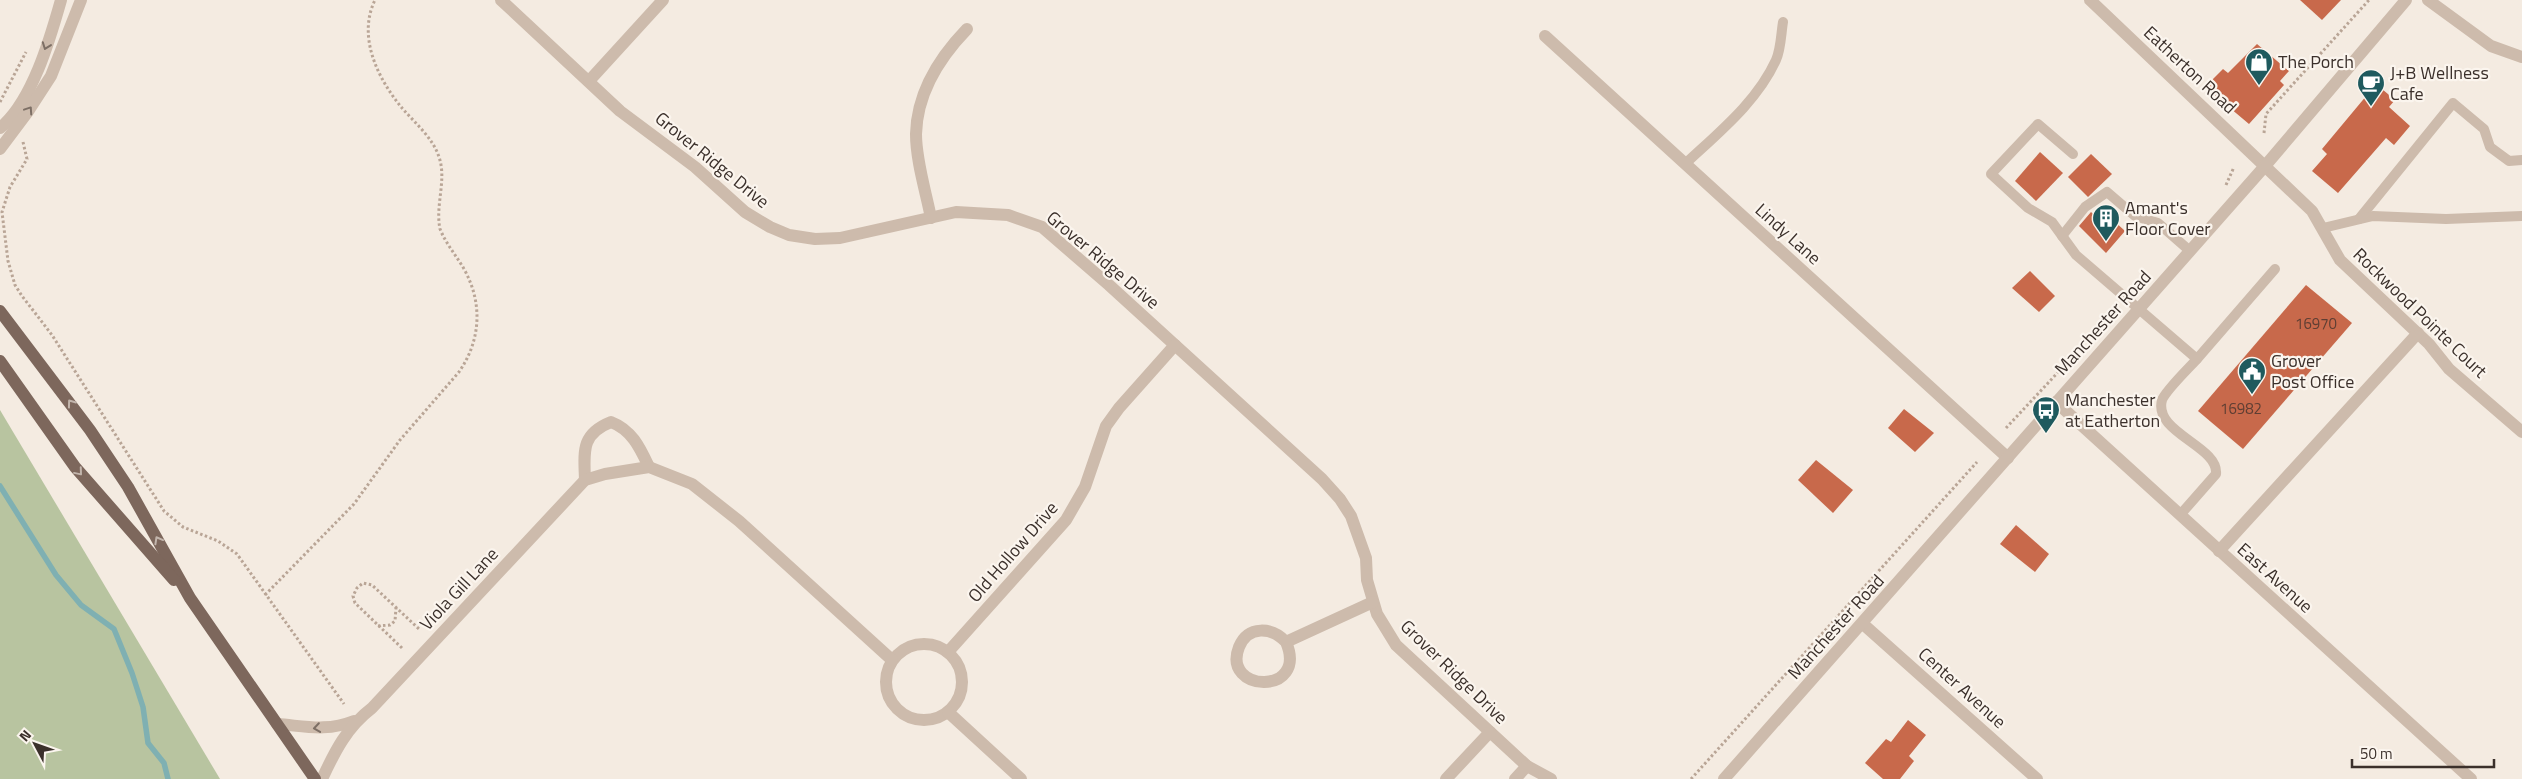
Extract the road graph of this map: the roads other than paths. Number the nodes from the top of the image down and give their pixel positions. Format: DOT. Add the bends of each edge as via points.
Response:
graph roads {
  1 [pos="61,0"];
  2 [pos="81,0"];
  3 [pos="501,0"];
  4 [pos="663,0"];
  5 [pos="2090,0"];
  6 [pos="2406,0"];
  7 [pos="2428,0"];
  8 [pos="1783,22"];
  9 [pos="966,29"];
  10 [pos="1545,36"];
  11 [pos="2522,57"];
  12 [pos="589,81"];
  13 [pos="0,128"];
  14 [pos="0,149"];
  15 [pos="2073,154"];
  16 [pos="2522,160"];
  17 [pos="1685,164"];
  18 [pos="2265,166"];
  19 [pos="2522,216"];
  20 [pos="931,218"];
  21 [pos="2359,219"];
  22 [pos="2323,228"];
  23 [pos="2062,236"];
  24 [pos="2190,251"];
  25 [pos="2275,269"];
  26 [pos="2139,308"];
  27 [pos="0,311"];
  28 [pos="2418,333"];
  29 [pos="1175,345"];
  30 [pos="2197,359"];
  31 [pos="0,361"];
  32 [pos="2056,402"];
  33 [pos="2522,432"];
  34 [pos="2008,458"];
  35 [pos="649,467"];
  36 [pos="585,480"];
  37 [pos="2180,516"];
  38 [pos="2220,552"];
  39 [pos="190,598"];
  40 [pos="1373,602"];
  41 [pos="1863,624"];
  42 [pos="1286,642"];
  43 [pos="948,652"];
  44 [pos="892,660"];
  45 [pos="948,712"];
  46 [pos="356,720"];
  47 [pos="277,724"];
  48 [pos="1490,732"];
  49 [pos="1527,766"];
  50 [pos="316,779"];
  51 [pos="322,779"];
  52 [pos="1021,779"];
  53 [pos="1446,779"];
  54 [pos="1515,779"];
  55 [pos="1551,779"];
  56 [pos="1724,779"];
  57 [pos="2037,779"];
  58 [pos="2471,779"];
  1 -- 13 [label="street, one-way" via="38,67 22,101"];
  14 -- 2 [label="street, one-way" via="51,76"];
  3 -- 12 [label="street, Grover Ridge Drive"];
  4 -- 12 [label="street"];
  5 -- 18 [label="street, Eatherton Road"];
  6 -- 18 [label="street, Manchester Road"];
  7 -- 11 [label="street" via="2491,46"];
  8 -- 17 [label="lane" via="1776,59 1753,96 1729,124"];
  9 -- 20 [label="street" via="936,68 924,91 919,115 916,135"];
  10 -- 17 [label="street, Lindy Lane"];
  12 -- 20 [label="street, Grover Ridge Drive" via="620,111 695,167 745,212 789,235 814,239 840,238"];
  15 -- 23 [label="lane" via="2038,124 1991,174 2028,208 2052,222"];
  16 -- 21 [label="lane" via="2508,161 2490,147 2484,129 2453,102"];
  17 -- 34 [label="street, Lindy Lane"];
  18 -- 22 [label="street, Rockwood Pointe Court" via="2312,211"];
  18 -- 24 [label="street, Manchester Road"];
  19 -- 21 [label="lane" via="2373,216"];
  20 -- 29 [label="street, Grover Ridge Drive" via="975,211 1008,215 1042,226"];
  21 -- 22 [label="lane"];
  22 -- 28 [label="street, Rockwood Pointe Court" via="2340,260"];
  23 -- 24 [label="lane" via="2085,207 2107,192 2135,216 2158,223"];
  23 -- 26 [label="lane" via="2076,255"];
  24 -- 26 [label="street, Manchester Road"];
  25 -- 30 [label="lane"];
  26 -- 30 [label="lane"];
  26 -- 32 [label="street, Manchester Road"];
  39 -- 27 [label="main road, one-way" via="123,479 61,390"];
  28 -- 33 [label="street, Rockwood Pointe Court" via="2449,369"];
  28 -- 38 [label="street"];
  29 -- 40 [label="street, Grover Ridge Drive" via="1322,478 1340,499 1360,536"];
  29 -- 43 [label="street, Old Hollow Drive" via="1106,426 1085,487 1066,520"];
  30 -- 37 [label="lane" via="2163,399 2161,412 2214,462 2216,474"];
  31 -- 39 [label="main road, one-way" via="75,467"];
  32 -- 34 [label="street, Manchester Road"];
  32 -- 37 [label="street, East Avenue"];
  34 -- 41 [label="street, Manchester Road"];
  35 -- 36 [label="street"];
  35 -- 36 [label="street" via="634,438 622,426 611,422 589,435 585,451"];
  35 -- 44 [label="street" via="692,484"];
  36 -- 46 [label="street, Viola Gill Lane" via="372,708"];
  37 -- 38 [label="street, East Avenue"];
  38 -- 58 [label="street, East Avenue"];
  39 -- 47 [label="main road"];
  40 -- 42 [label="street"];
  40 -- 48 [label="street, Grover Ridge Drive" via="1396,645"];
  41 -- 56 [label="street, Manchester Road"];
  41 -- 57 [label="street, Center Avenue"];
  42 -- 42 [label="street" via="1290,660 1275,681 1258,683 1243,673 1237,659 1238,650 1247,636 1255,631 1271,631"];
  43 -- 44 [label="street" via="924,643 912,645"];
  43 -- 45 [label="street" via="958,665 962,682 958,698"];
  44 -- 45 [label="street" via="885,683 893,706 902,714 919,720 937,718"];
  45 -- 52 [label="street"];
  46 -- 47 [label="street, Viola Gill Lane, one-way" via="339,727 309,729"];
  46 -- 51 [label="street, Viola Gill Lane" via="335,750"];
  47 -- 50 [label="main road"];
  48 -- 49 [label="street, Grover Ridge Drive"];
  48 -- 53 [label="street"];
  49 -- 54 [label="street"];
  49 -- 55 [label="street, Grover Ridge Drive"];
}
